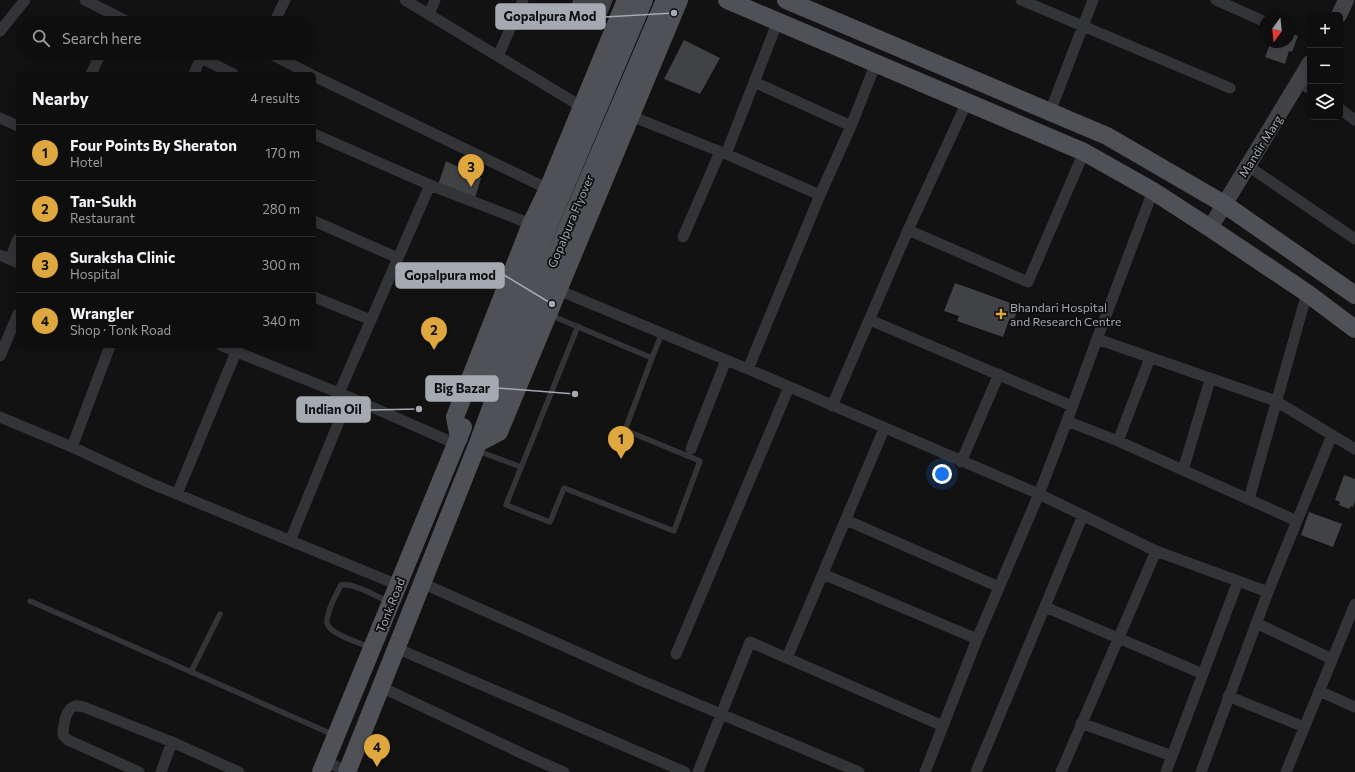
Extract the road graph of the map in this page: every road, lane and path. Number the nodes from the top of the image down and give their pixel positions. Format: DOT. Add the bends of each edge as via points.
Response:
graph roads {
  1 [pos="25,0"];
  2 [pos="85,0"];
  3 [pos="285,0"];
  4 [pos="406,0"];
  5 [pos="435,0"];
  6 [pos="523,0"];
  7 [pos="626,0"];
  8 [pos="644,0"];
  9 [pos="665,0"];
  10 [pos="679,0"];
  11 [pos="727,0"];
  12 [pos="1021,0"];
  13 [pos="1093,0"];
  14 [pos="1216,0"];
  15 [pos="1346,0"];
  16 [pos="798,2"];
  17 [pos="1340,12"];
  18 [pos="429,14"];
  19 [pos="111,16"];
  20 [pos="277,16"];
  21 [pos="1259,19"];
  22 [pos="778,21"];
  23 [pos="1082,26"];
  24 [pos="0,31"];
  25 [pos="498,56"];
  26 [pos="98,60"];
  27 [pos="195,60"];
  28 [pos="206,60"];
  29 [pos="280,60"];
  30 [pos="876,63"];
  31 [pos="298,71"];
  32 [pos="92,72"];
  33 [pos="194,72"];
  34 [pos="229,72"];
  35 [pos="316,77"];
  36 [pos="754,82"];
  37 [pos="1305,85"];
  38 [pos="1230,88"];
  39 [pos="967,102"];
  40 [pos="582,107"];
  41 [pos="1050,112"];
  42 [pos="1343,112"];
  43 [pos="631,116"];
  44 [pos="0,118"];
  45 [pos="1355,120"];
  46 [pos="16,125"];
  47 [pos="851,126"];
  48 [pos="316,135"];
  49 [pos="1084,152"];
  50 [pos="723,153"];
  51 [pos="562,156"];
  52 [pos="1248,166"];
  53 [pos="606,175"];
  54 [pos="430,185"];
  55 [pos="548,189"];
  56 [pos="1153,191"];
  57 [pos="820,195"];
  58 [pos="1224,204"];
  59 [pos="316,222"];
  60 [pos="531,224"];
  61 [pos="1210,228"];
  62 [pos="908,230"];
  63 [pos="683,237"];
  64 [pos="1355,239"];
  65 [pos="16,243"];
  66 [pos="398,258"];
  67 [pos="9,259"];
  68 [pos="558,290"];
  69 [pos="1307,293"];
  70 [pos="1355,295"];
  71 [pos="316,298"];
  72 [pos="548,314"];
  73 [pos="16,319"];
  74 [pos="371,320"];
  75 [pos="870,320"];
  76 [pos="578,326"];
  77 [pos="1355,328"];
  78 [pos="662,333"];
  79 [pos="1097,339"];
  80 [pos="109,348"];
  81 [pos="227,348"];
  82 [pos="236,352"];
  83 [pos="0,356"];
  84 [pos="652,358"];
  85 [pos="1150,358"];
  86 [pos="726,360"];
  87 [pos="748,369"];
  88 [pos="998,374"];
  89 [pos="1210,380"];
  90 [pos="789,387"];
  91 [pos="489,389"];
  92 [pos="344,395"];
  93 [pos="1276,401"];
  94 [pos="832,406"];
  95 [pos="1072,406"];
  96 [pos="0,417"];
  97 [pos="1067,421"];
  98 [pos="884,428"];
  99 [pos="1332,435"];
  100 [pos="458,441"];
  101 [pos="1118,442"];
  102 [pos="72,447"];
  103 [pos="477,447"];
  104 [pos="1355,449"];
  105 [pos="690,452"];
  106 [pos="961,462"];
  107 [pos="521,467"];
  108 [pos="1182,470"];
  109 [pos="177,494"];
  110 [pos="1039,494"];
  111 [pos="1249,499"];
  112 [pos="1083,515"];
  113 [pos="846,520"];
  114 [pos="1297,521"];
  115 [pos="290,541"];
  116 [pos="1156,552"];
  117 [pos="823,574"];
  118 [pos="1238,581"];
  119 [pos="422,583"];
  120 [pos="398,586"];
  121 [pos="999,587"];
  122 [pos="1268,592"];
  123 [pos="30,601"];
  124 [pos="391,602"];
  125 [pos="1355,604"];
  126 [pos="1044,607"];
  127 [pos="220,614"];
  128 [pos="1256,623"];
  129 [pos="1119,638"];
  130 [pos="977,639"];
  131 [pos="372,648"];
  132 [pos="396,648"];
  133 [pos="676,654"];
  134 [pos="787,658"];
  135 [pos="1332,659"];
  136 [pos="191,672"];
  137 [pos="1203,674"];
  138 [pos="381,687"];
  139 [pos="1319,691"];
  140 [pos="1228,696"];
  141 [pos="1355,707"];
  142 [pos="721,714"];
  143 [pos="1081,723"];
  144 [pos="943,726"];
  145 [pos="1304,727"];
  146 [pos="336,736"];
  147 [pos="172,742"];
  148 [pos="1172,756"];
  149 [pos="324,766"];
  150 [pos="139,772"];
  151 [pos="161,772"];
  152 [pos="239,772"];
  153 [pos="347,772"];
  154 [pos="564,772"];
  155 [pos="685,772"];
  156 [pos="698,772"];
  157 [pos="859,772"];
  158 [pos="925,772"];
  159 [pos="976,772"];
  160 [pos="1061,772"];
  161 [pos="1166,772"];
  162 [pos="1200,772"];
  163 [pos="1286,772"];
  1 -- 24 [label="street"];
  2 -- 19 [label="street"];
  3 -- 20 [label="street"];
  4 -- 18 [label="street"];
  5 -- 18 [label="street"];
  6 -- 25 [label="street"];
  7 -- 40 [label="main road"];
  8 -- 91 [label="main road, Gopalpura Flyover, bridge"];
  9 -- 91 [label="main road, Gopalpura Flyover, bridge"];
  10 -- 43 [label="main road"];
  11 -- 22 [label="main road"];
  12 -- 23 [label="street"];
  13 -- 23 [label="street"];
  14 -- 21 [label="street"];
  15 -- 17 [label="street"];
  16 -- 41 [label="main road"];
  18 -- 25 [label="street"];
  22 -- 30 [label="main road"];
  22 -- 36 [label="street"];
  23 -- 38 [label="street"];
  23 -- 41 [label="street"];
  25 -- 40 [label="street"];
  26 -- 32 [label="street"];
  27 -- 33 [label="street"];
  28 -- 34 [label="street"];
  29 -- 31 [label="street"];
  30 -- 39 [label="main road"];
  30 -- 47 [label="street"];
  35 -- 55 [label="street"];
  36 -- 47 [label="street"];
  36 -- 50 [label="street"];
  37 -- 52 [label="street, Mandir Marg"];
  39 -- 49 [label="main road"];
  39 -- 62 [label="street"];
  40 -- 51 [label="main road"];
  41 -- 58 [label="main road" via="1107,136"];
  42 -- 45 [label="street"];
  43 -- 50 [label="street"];
  43 -- 53 [label="main road"];
  44 -- 46 [label="street"];
  47 -- 57 [label="street"];
  48 -- 54 [label="street"];
  49 -- 56 [label="main road"];
  49 -- 62 [label="street" via="1028,282"];
  50 -- 57 [label="street"];
  50 -- 63 [label="street"];
  51 -- 53 [label="main road"];
  51 -- 55 [label="main road"];
  52 -- 58 [label="street, Mandir Marg"];
  52 -- 64 [label="street"];
  53 -- 68 [label="main road"];
  54 -- 60 [label="street"];
  54 -- 66 [label="street"];
  55 -- 60 [label="main road"];
  56 -- 61 [label="main road"];
  56 -- 79 [label="street"];
  57 -- 87 [label="street"];
  58 -- 61 [label="street, Mandir Marg"];
  58 -- 70 [label="main road"];
  59 -- 66 [label="street"];
  60 -- 100 [label="main road" via="455,417"];
  61 -- 69 [label="main road"];
  62 -- 75 [label="street"];
  65 -- 67 [label="street"];
  66 -- 74 [label="street"];
  68 -- 72 [label="main road"];
  68 -- 78 [label="street"];
  69 -- 77 [label="main road"];
  69 -- 93 [label="street"];
  71 -- 74 [label="street"];
  72 -- 76 [label="lane"];
  72 -- 103 [label="main road" via="499,432"];
  73 -- 83 [label="street"];
  74 -- 92 [label="street"];
  75 -- 88 [label="street"];
  75 -- 94 [label="street"];
  76 -- 84 [label="lane"];
  76 -- 107 [label="lane"];
  78 -- 84 [label="lane"];
  78 -- 86 [label="street"];
  79 -- 85 [label="street"];
  79 -- 95 [label="street"];
  80 -- 102 [label="street"];
  81 -- 82 [label="street"];
  82 -- 92 [label="street"];
  82 -- 109 [label="street"];
  84 -- 105 [label="lane" via="625,430"];
  85 -- 89 [label="street"];
  85 -- 101 [label="street"];
  86 -- 87 [label="street"];
  86 -- 105 [label="street"];
  87 -- 90 [label="street"];
  88 -- 95 [label="street"];
  88 -- 106 [label="street"];
  89 -- 93 [label="street"];
  89 -- 108 [label="street"];
  90 -- 94 [label="street"];
  90 -- 133 [label="street"];
  91 -- 100 [label="main road, Gopalpura Flyover"];
  91 -- 103 [label="main road, Gopalpura Flyover"];
  92 -- 100 [label="street"];
  92 -- 115 [label="street"];
  93 -- 99 [label="street"];
  93 -- 111 [label="street"];
  94 -- 98 [label="street"];
  95 -- 97 [label="street"];
  96 -- 102 [label="street"];
  97 -- 101 [label="street"];
  97 -- 110 [label="street"];
  98 -- 106 [label="street"];
  98 -- 113 [label="street"];
  99 -- 104 [label="street"];
  99 -- 114 [label="street"];
  100 -- 120 [label="main road, Tonk Road"];
  101 -- 108 [label="street"];
  102 -- 109 [label="street"];
  103 -- 107 [label="lane"];
  103 -- 119 [label="main road, Tonk Road"];
  105 -- 107 [label="lane" via="700,462 673,531 564,488 550,522 507,505"];
  106 -- 110 [label="street"];
  108 -- 111 [label="street"];
  109 -- 115 [label="street"];
  110 -- 112 [label="street"];
  110 -- 121 [label="street"];
  111 -- 114 [label="street"];
  112 -- 116 [label="street"];
  112 -- 126 [label="street"];
  113 -- 117 [label="street"];
  113 -- 121 [label="street"];
  114 -- 122 [label="street"];
  115 -- 120 [label="street"];
  116 -- 118 [label="street"];
  116 -- 129 [label="street"];
  117 -- 130 [label="street"];
  117 -- 134 [label="street"];
  118 -- 122 [label="street"];
  118 -- 137 [label="street"];
  119 -- 132 [label="main road, Tonk Road"];
  119 -- 142 [label="street"];
  120 -- 124 [label="main road, Tonk Road"];
  121 -- 130 [label="street"];
  122 -- 128 [label="street"];
  123 -- 136 [label="lane"];
  124 -- 131 [label="main road, Tonk Road"];
  124 -- 131 [label="lane" via="345,584 341,586 332,602 327,618 329,628 337,634"];
  125 -- 135 [label="street"];
  126 -- 129 [label="street"];
  126 -- 159 [label="street"];
  127 -- 136 [label="lane"];
  128 -- 135 [label="street"];
  128 -- 140 [label="street"];
  129 -- 137 [label="street"];
  129 -- 143 [label="street"];
  130 -- 144 [label="street"];
  131 -- 146 [label="main road, Tonk Road"];
  132 -- 138 [label="main road, Tonk Road"];
  132 -- 155 [label="street"];
  134 -- 142 [label="street" via="750,642"];
  134 -- 144 [label="street"];
  135 -- 139 [label="street"];
  136 -- 146 [label="lane"];
  137 -- 148 [label="street"];
  138 -- 153 [label="main road, Tonk Road"];
  138 -- 154 [label="street"];
  139 -- 141 [label="street"];
  139 -- 145 [label="street"];
  140 -- 145 [label="street"];
  140 -- 162 [label="street"];
  142 -- 156 [label="street"];
  142 -- 157 [label="street"];
  143 -- 148 [label="street"];
  143 -- 160 [label="street"];
  144 -- 158 [label="street"];
  145 -- 163 [label="street"];
  146 -- 149 [label="main road, Tonk Road"];
  147 -- 150 [label="street" via="84,707 71,708 63,729 63,735 68,740"];
  147 -- 151 [label="street"];
  147 -- 152 [label="street"];
  148 -- 161 [label="street"];
  149 -- 153 [label="street"];
}
